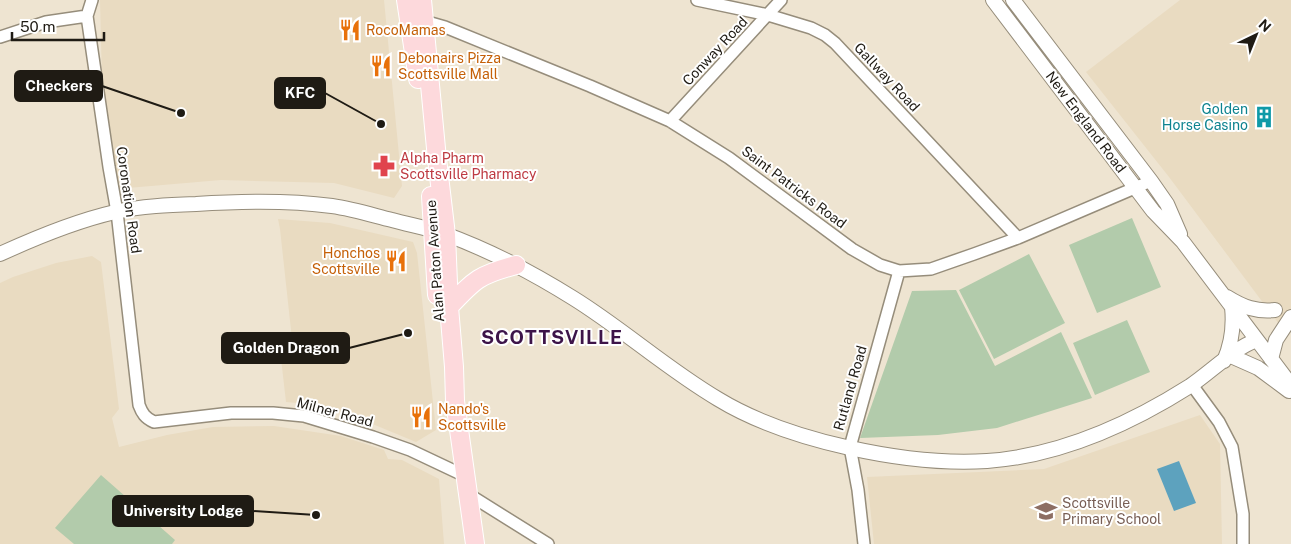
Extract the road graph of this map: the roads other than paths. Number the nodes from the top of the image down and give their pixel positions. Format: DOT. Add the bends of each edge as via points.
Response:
graph roads {
  1 [pos="92,0"];
  2 [pos="406,0"];
  3 [pos="422,0"];
  4 [pos="698,0"];
  5 [pos="781,0"];
  6 [pos="993,0"];
  7 [pos="1013,0"];
  8 [pos="87,16"];
  9 [pos="768,16"];
  10 [pos="424,21"];
  11 [pos="0,37"];
  12 [pos="670,121"];
  13 [pos="1151,181"];
  14 [pos="1136,188"];
  15 [pos="117,212"];
  16 [pos="439,233"];
  17 [pos="1018,238"];
  18 [pos="1183,242"];
  19 [pos="0,254"];
  20 [pos="516,265"];
  21 [pos="899,271"];
  22 [pos="1221,292"];
  23 [pos="449,307"];
  24 [pos="1232,307"];
  25 [pos="1274,310"];
  26 [pos="1291,317"];
  27 [pos="1250,339"];
  28 [pos="1271,358"];
  29 [pos="1227,359"];
  30 [pos="1192,385"];
  31 [pos="1291,385"];
  32 [pos="1291,394"];
  33 [pos="455,400"];
  34 [pos="139,405"];
  35 [pos="850,447"];
  36 [pos="467,485"];
  37 [pos="475,544"];
  38 [pos="548,544"];
  39 [pos="864,544"];
  40 [pos="1243,544"];
  1 -- 8 [label="street, Coronation Road"];
  2 -- 16 [label="main road, Alan Paton Avenue"];
  3 -- 10 [label="main road, Alan Paton Avenue"];
  4 -- 9 [label="street, Gallway Road"];
  5 -- 9 [label="street, Conway Road"];
  6 -- 14 [label="street, New England Road"];
  7 -- 13 [label="street, New England Road"];
  8 -- 11 [label="street" via="46,22"];
  8 -- 15 [label="street, Coronation Road"];
  9 -- 12 [label="street, Conway Road"];
  9 -- 17 [label="street, Gallway Road" via="817,30 835,43"];
  10 -- 12 [label="street, Saint Patricks Road"];
  10 -- 16 [label="main road, Alan Paton Avenue" via="437,159"];
  12 -- 21 [label="street, Saint Patricks Road" via="729,158 852,249 880,265"];
  13 -- 14 [label="street, Saint Patricks Road"];
  13 -- 18 [label="street, New England Road" via="1166,204"];
  14 -- 17 [label="street, Saint Patricks Road"];
  14 -- 18 [label="street, New England Road"];
  15 -- 16 [label="street" via="230,202 312,204 354,210"];
  15 -- 19 [label="street" via="63,228"];
  15 -- 34 [label="street, Coronation Road"];
  16 -- 20 [label="street"];
  16 -- 23 [label="main road, Alan Paton Avenue"];
  16 -- 33 [label="main road, Alan Paton Avenue" via="441,349 445,374"];
  17 -- 21 [label="street, Saint Patricks Road" via="931,269"];
  18 -- 22 [label="street, New England Road"];
  20 -- 23 [label="main road" via="480,277"];
  20 -- 35 [label="street" via="593,311 681,376 731,407 788,430"];
  21 -- 35 [label="street, Rutland Road"];
  22 -- 24 [label="street, New England Road"];
  22 -- 25 [label="street" via="1252,310"];
  23 -- 33 [label="main road, Alan Paton Avenue"];
  24 -- 27 [label="street, New England Road"];
  24 -- 29 [label="street" via="1233,332"];
  26 -- 28 [label="street" via="1276,340"];
  27 -- 28 [label="street, New England Road"];
  27 -- 29 [label="street"];
  28 -- 31 [label="street, New England Road"];
  29 -- 30 [label="street"];
  29 -- 32 [label="street" via="1258,368"];
  30 -- 35 [label="street" via="1089,437 1017,458 942,460 894,456"];
  30 -- 40 [label="street" via="1219,422 1232,447 1243,514"];
  33 -- 36 [label="main road, Alan Paton Avenue"];
  34 -- 36 [label="street, Milner Road" via="147,419 154,422 231,413 304,416 410,450"];
  35 -- 39 [label="street, Rutland Road"];
  36 -- 37 [label="main road, Alan Paton Avenue"];
  36 -- 38 [label="street, Milner Road"];
}
